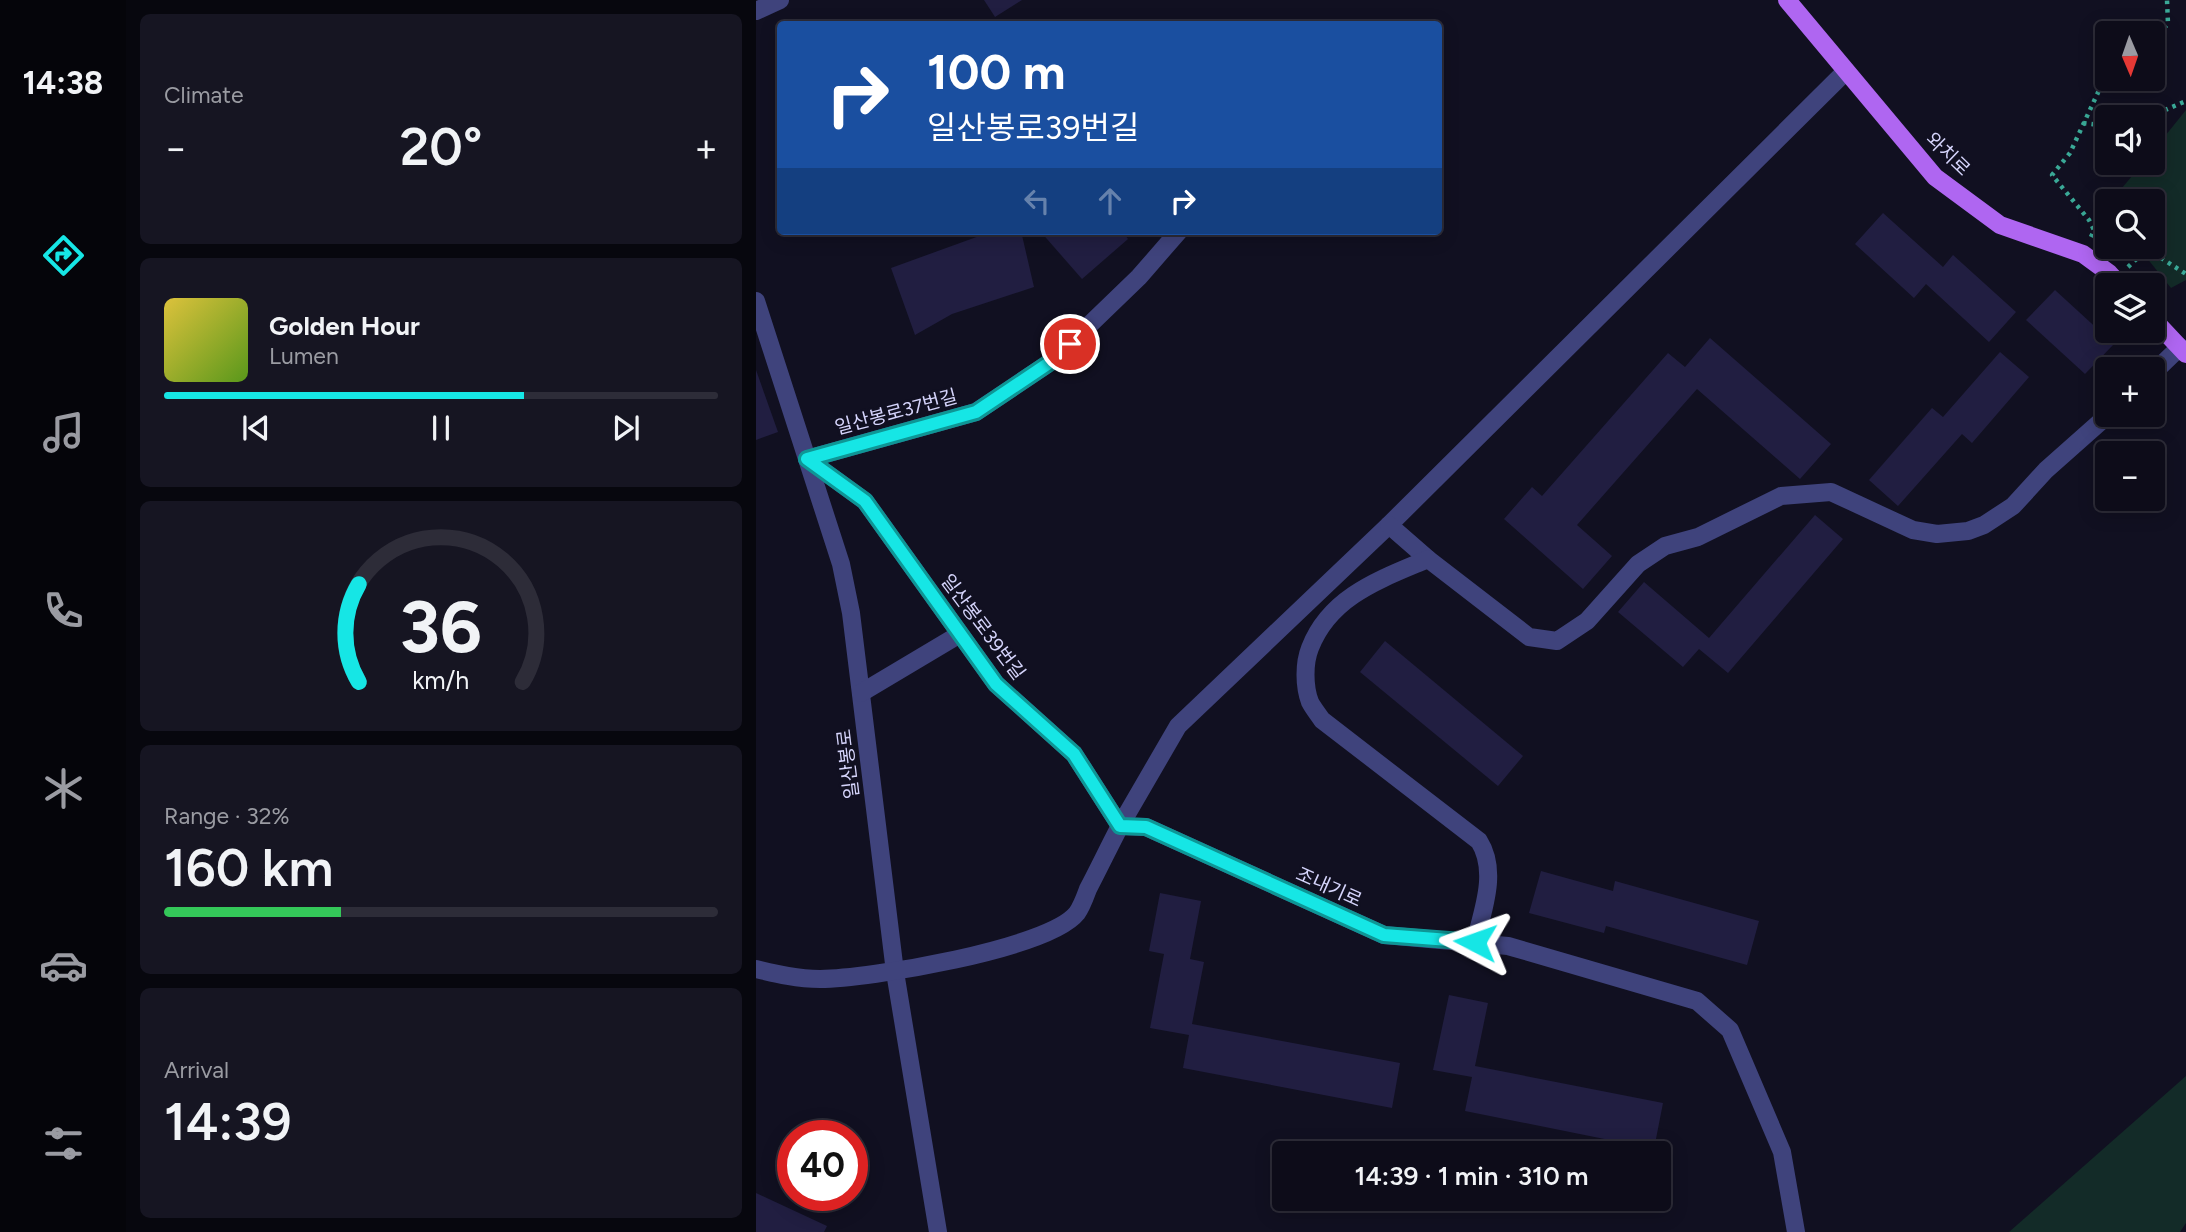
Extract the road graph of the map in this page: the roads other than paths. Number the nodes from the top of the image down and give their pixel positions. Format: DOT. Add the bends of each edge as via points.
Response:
graph roads {
  1 [pos="780,0"];
  2 [pos="1787,0"];
  3 [pos="756,11"];
  4 [pos="1846,71"];
  5 [pos="1176,235"];
  6 [pos="2106,273"];
  7 [pos="756,301"];
  8 [pos="2165,331"];
  9 [pos="2183,350"];
  10 [pos="2165,364"];
  11 [pos="2095,427"];
  12 [pos="807,459"];
  13 [pos="1389,525"];
  14 [pos="1428,559"];
  15 [pos="960,634"];
  16 [pos="860,694"];
  17 [pos="1120,826"];
  18 [pos="1475,942"];
  19 [pos="756,969"];
  20 [pos="895,972"];
  21 [pos="938,1232"];
  22 [pos="1796,1232"];
  1 -- 3 [label="street"];
  2 -- 4 [label="main road, 와치로"];
  4 -- 6 [label="main road, 와치로" via="1935,177 2000,225 2083,254"];
  4 -- 13 [label="street"];
  5 -- 12 [label="street, 일산봉로37번길" via="1052,361 976,412"];
  7 -- 12 [label="street, 일산봉로"];
  8 -- 9 [label="main road"];
  9 -- 10 [label="street"];
  11 -- 14 [label="street" via="2013,506 1968,531 1937,534 1913,530 1831,492 1781,496 1698,537 1665,546 1638,564 1587,621 1557,641 1529,637"];
  12 -- 15 [label="street, 일산봉로39번길" via="865,501"];
  12 -- 16 [label="street, 일산봉로" via="841,564"];
  13 -- 14 [label="street"];
  13 -- 17 [label="street" via="1178,726"];
  14 -- 18 [label="street" via="1365,587 1330,613 1305,661 1309,701 1322,720 1479,841 1487,854 1488,890"];
  15 -- 16 [label="street"];
  15 -- 17 [label="street, 일산봉로39번길" via="996,684 1074,754"];
  16 -- 20 [label="street, 일산봉로"];
  17 -- 18 [label="street, 조내기로" via="1146,827 1384,935"];
  17 -- 20 [label="street" via="1076,914 1060,928 1002,948"];
  18 -- 22 [label="street, 조내기로" via="1508,946 1697,1001 1730,1030 1782,1152"];
  19 -- 20 [label="street" via="817,979"];
  20 -- 21 [label="street, 일산봉로"];
}
